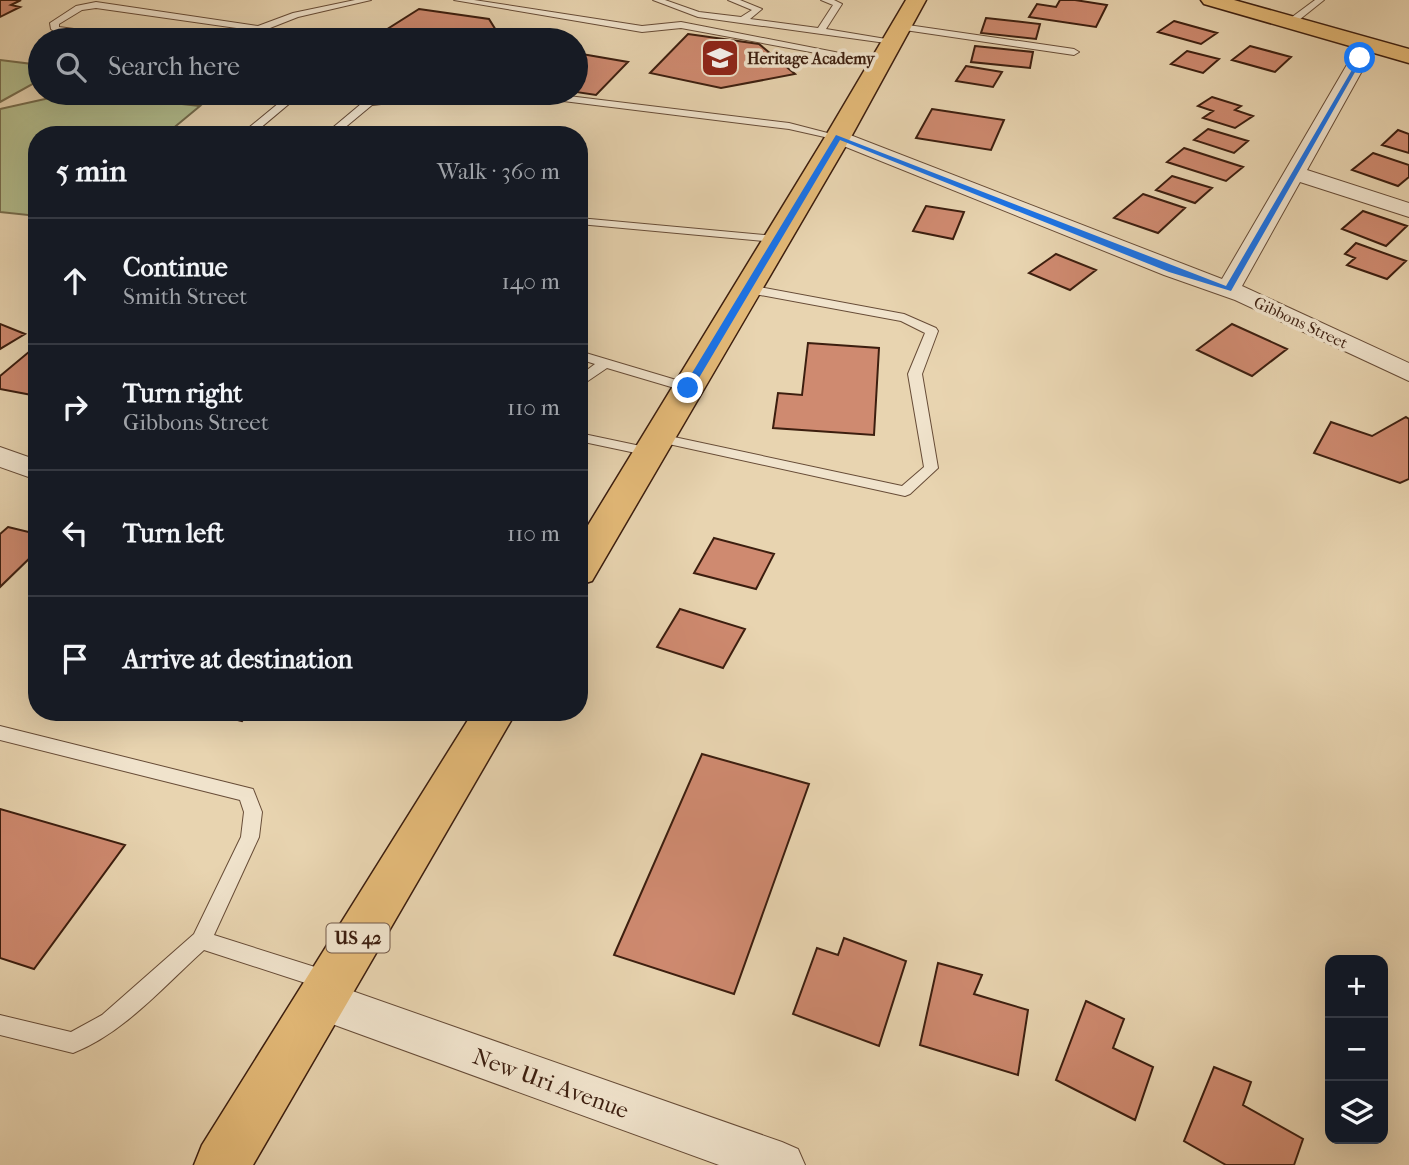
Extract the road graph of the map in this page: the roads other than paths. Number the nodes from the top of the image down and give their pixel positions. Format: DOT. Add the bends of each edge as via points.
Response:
graph roads {
  1 [pos="367,0"];
  2 [pos="458,0"];
  3 [pos="657,0"];
  4 [pos="732,0"];
  5 [pos="825,0"];
  6 [pos="916,0"];
  7 [pos="1211,0"];
  8 [pos="1320,0"];
  9 [pos="743,20"];
  10 [pos="1291,22"];
  11 [pos="55,28"];
  12 [pos="251,28"];
  13 [pos="261,28"];
  14 [pos="820,31"];
  15 [pos="892,43"];
  16 [pos="1368,44"];
  17 [pos="1074,52"];
  18 [pos="1409,56"];
  19 [pos="588,101"];
  20 [pos="282,105"];
  21 [pos="365,105"];
  22 [pos="256,126"];
  23 [pos="340,126"];
  24 [pos="838,137"];
  25 [pos="1294,173"];
  26 [pos="1409,210"];
  27 [pos="588,222"];
  28 [pos="776,239"];
  29 [pos="748,289"];
  30 [pos="1228,289"];
  31 [pos="588,358"];
  32 [pos="603,364"];
  33 [pos="1409,373"];
  34 [pos="588,376"];
  35 [pos="688,388"];
  36 [pos="588,437"];
  37 [pos="655,445"];
  38 [pos="0,456"];
  39 [pos="28,467"];
  40 [pos="588,557"];
  41 [pos="490,721"];
  42 [pos="0,733"];
  43 [pos="201,940"];
  44 [pos="326,991"];
  45 [pos="0,1025"];
  46 [pos="222,1165"];
  47 [pos="782,1165"];
  1 -- 13 [label="lane" via="296,15"];
  2 -- 15 [label="lane" via="642,29 681,25"];
  3 -- 9 [label="lane" via="698,14"];
  4 -- 9 [label="lane" via="758,9"];
  5 -- 14 [label="lane" via="838,4"];
  6 -- 15 [label="main road"];
  7 -- 10 [label="main road"];
  8 -- 10 [label="lane"];
  9 -- 14 [label="lane"];
  10 -- 16 [label="main road"];
  11 -- 12 [label="lane" via="54,23 79,8 96,5"];
  14 -- 15 [label="lane"];
  15 -- 17 [label="lane"];
  15 -- 24 [label="main road"];
  16 -- 18 [label="main road"];
  16 -- 25 [label="street"];
  19 -- 24 [label="lane" via="789,126"];
  20 -- 22 [label="lane"];
  21 -- 23 [label="lane"];
  24 -- 28 [label="main road"];
  24 -- 30 [label="street, Gibbons Street"];
  25 -- 26 [label="street"];
  25 -- 30 [label="street"];
  27 -- 28 [label="lane"];
  28 -- 29 [label="main road"];
  29 -- 35 [label="main road"];
  29 -- 37 [label="lane" via="904,318 932,331 915,374 931,468 905,491"];
  30 -- 33 [label="street, Gibbons Street"];
  31 -- 32 [label="lane"];
  32 -- 34 [label="lane"];
  32 -- 35 [label="lane"];
  35 -- 37 [label="main road"];
  36 -- 37 [label="lane"];
  37 -- 40 [label="main road"];
  38 -- 39 [label="street"];
  41 -- 44 [label="main road, US 42"];
  42 -- 43 [label="lane" via="247,794 253,812 250,837"];
  43 -- 44 [label="lane"];
  43 -- 45 [label="lane" via="109,1022 73,1043"];
  44 -- 46 [label="main road, US 42"];
  44 -- 47 [label="street, New Uri Avenue"];
}
